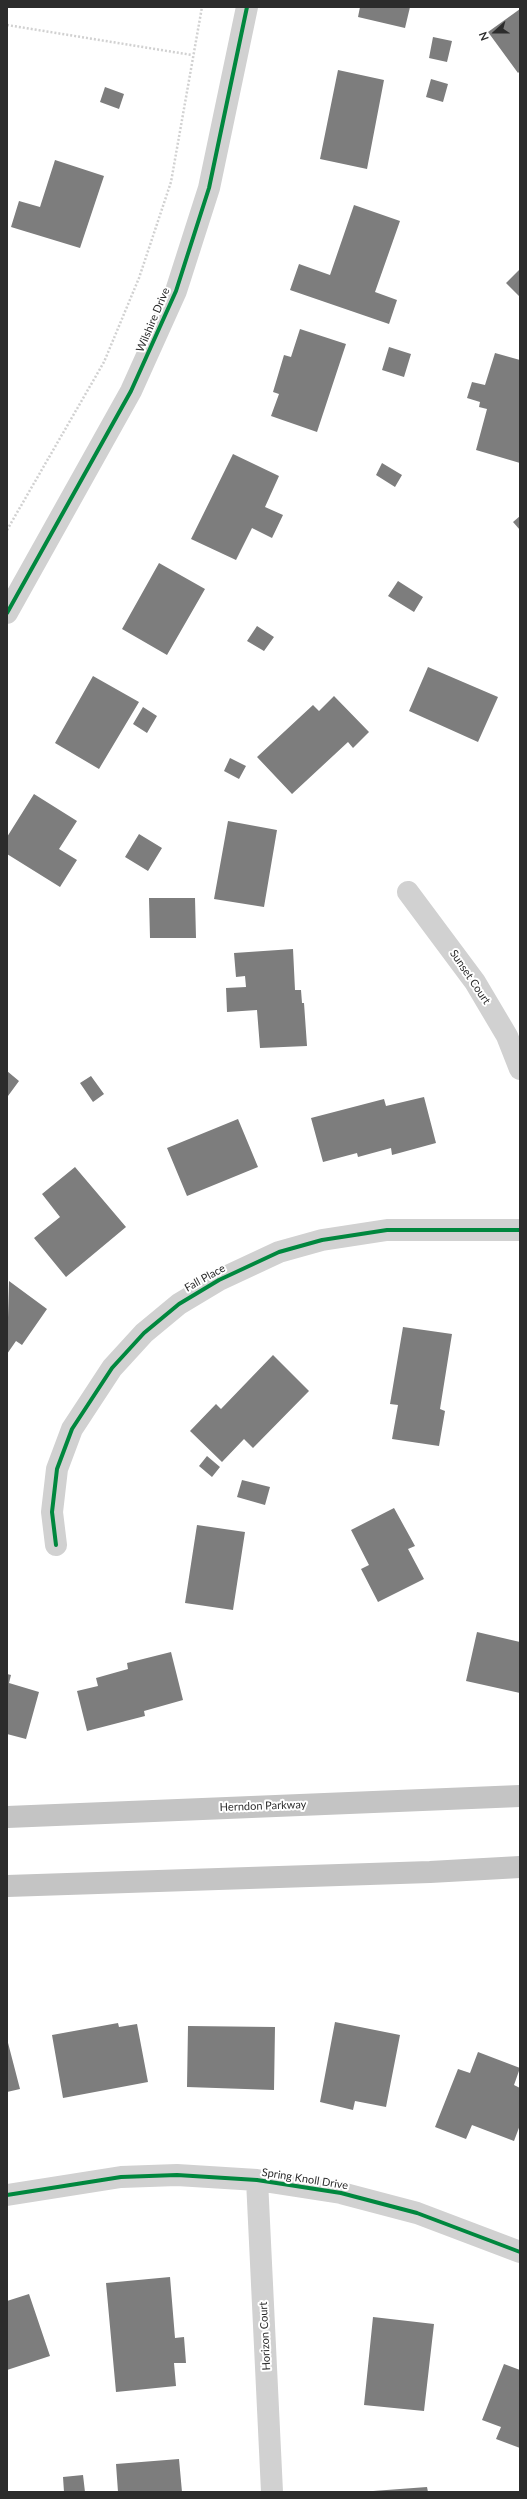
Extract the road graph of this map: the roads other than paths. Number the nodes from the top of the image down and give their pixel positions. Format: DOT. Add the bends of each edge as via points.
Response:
graph roads {
  1 [pos="247,7"];
  2 [pos="7,613"];
  3 [pos="408,892"];
  4 [pos="520,1069"];
  5 [pos="520,1230"];
  6 [pos="56,1545"];
  7 [pos="520,1796"];
  8 [pos="7,1817"];
  9 [pos="520,1867"];
  10 [pos="7,1886"];
  11 [pos="257,2180"];
  12 [pos="7,2195"];
  13 [pos="520,2252"];
  14 [pos="272,2492"];
  1 -- 2 [label="street, Wilshire Drive" via="209,188 176,291 131,391"];
  3 -- 4 [label="street, Sunset Court" via="475,982 507,1036"];
  5 -- 6 [label="street, Fall Place" via="387,1230 322,1240 279,1252 218,1280 179,1304 144,1333 112,1368 72,1429 57,1470 52,1512"];
  7 -- 8 [label="main road, Herndon Parkway"];
  9 -- 10 [label="main road"];
  11 -- 12 [label="street, Spring Knoll Drive" via="177,2176 120,2177"];
  11 -- 13 [label="street, Spring Knoll Drive" via="341,2193 417,2213"];
  11 -- 14 [label="street, Horizon Court"];
}
